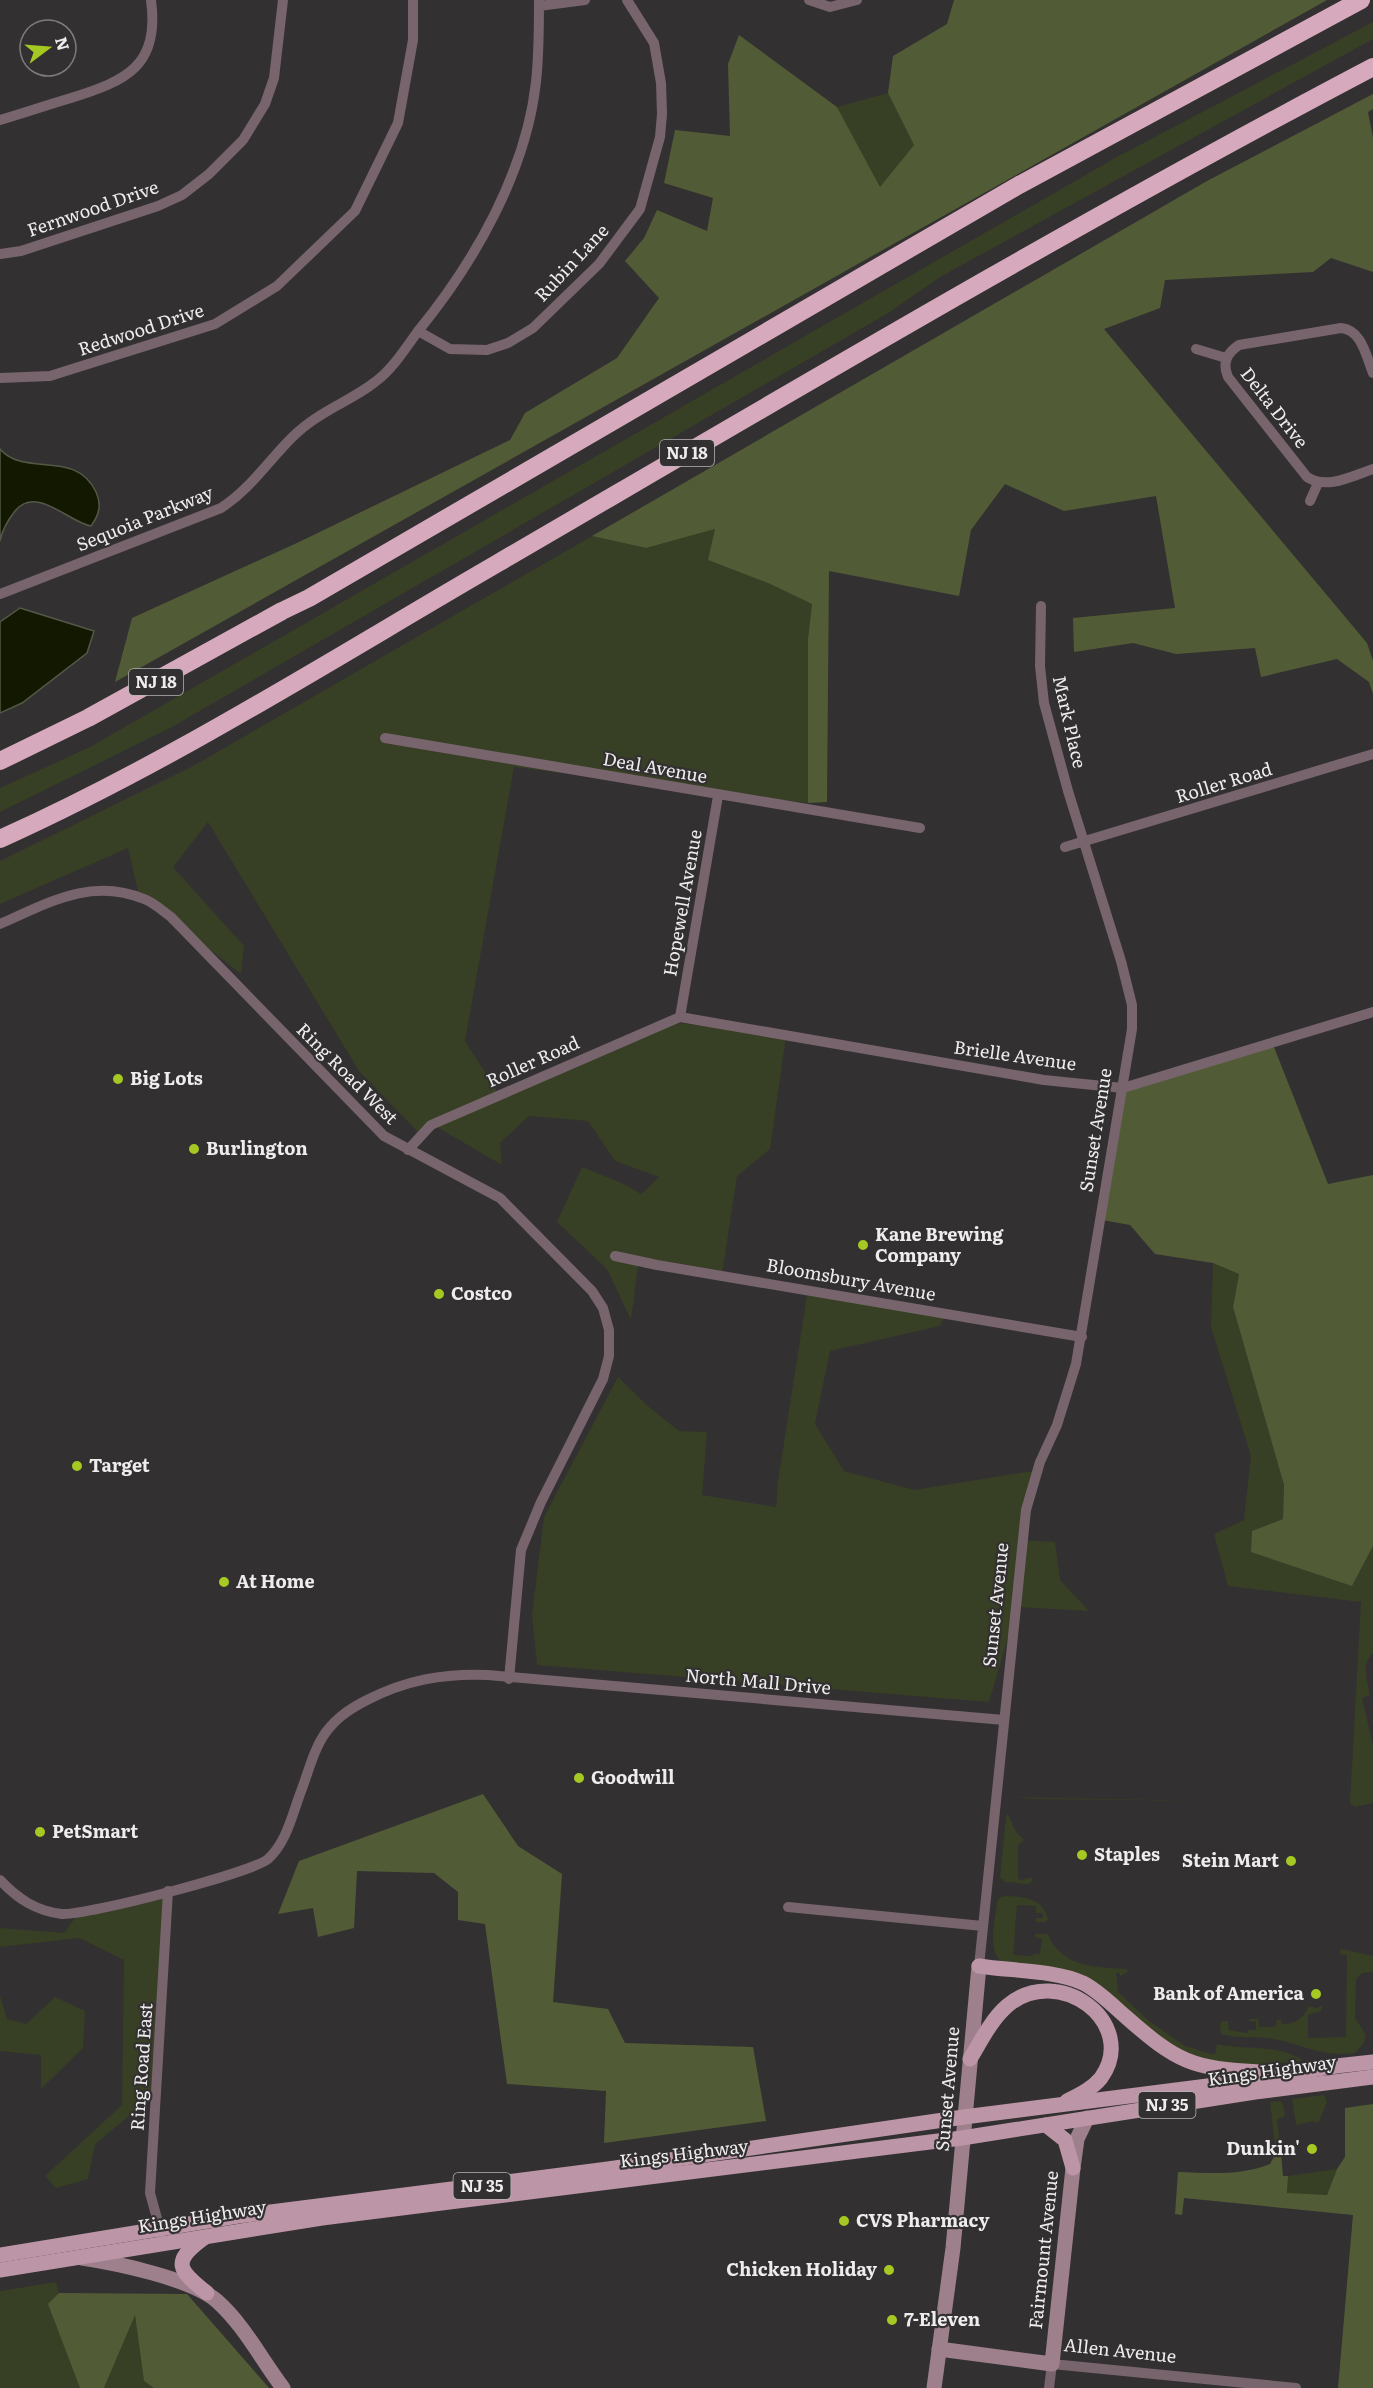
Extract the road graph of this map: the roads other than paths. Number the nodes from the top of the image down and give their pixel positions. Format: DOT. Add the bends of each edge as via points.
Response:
graph roads {
  1 [pos="152,0"];
  2 [pos="284,0"];
  3 [pos="413,0"];
  4 [pos="585,0"];
  5 [pos="627,0"];
  6 [pos="809,0"];
  7 [pos="857,0"];
  8 [pos="1361,0"];
  9 [pos="539,3"];
  10 [pos="1373,67"];
  11 [pos="0,120"];
  12 [pos="0,254"];
  13 [pos="418,331"];
  14 [pos="1196,349"];
  15 [pos="1226,358"];
  16 [pos="1373,373"];
  17 [pos="0,378"];
  18 [pos="1373,469"];
  19 [pos="1318,483"];
  20 [pos="1310,501"];
  21 [pos="0,594"];
  22 [pos="1041,606"];
  23 [pos="385,738"];
  24 [pos="1373,754"];
  25 [pos="0,761"];
  26 [pos="718,796"];
  27 [pos="920,828"];
  28 [pos="0,838"];
  29 [pos="1084,842"];
  30 [pos="1065,847"];
  31 [pos="0,924"];
  32 [pos="1373,1012"];
  33 [pos="680,1017"];
  34 [pos="1123,1088"];
  35 [pos="408,1150"];
  36 [pos="615,1256"];
  37 [pos="1082,1337"];
  38 [pos="509,1679"];
  39 [pos="1004,1720"];
  40 [pos="0,1880"];
  41 [pos="168,1891"];
  42 [pos="788,1907"];
  43 [pos="983,1926"];
  44 [pos="979,1966"];
  45 [pos="970,2058"];
  46 [pos="1373,2062"];
  47 [pos="1291,2073"];
  48 [pos="1373,2077"];
  49 [pos="1059,2105"];
  50 [pos="964,2117"];
  51 [pos="1087,2118"];
  52 [pos="1046,2126"];
  53 [pos="962,2138"];
  54 [pos="1073,2168"];
  55 [pos="208,2235"];
  56 [pos="162,2236"];
  57 [pos="0,2255"];
  58 [pos="76,2257"];
  59 [pos="0,2270"];
  60 [pos="207,2293"];
  61 [pos="939,2349"];
  62 [pos="1052,2364"];
  63 [pos="283,2388"];
  64 [pos="934,2388"];
  65 [pos="1050,2388"];
  66 [pos="1296,2388"];
  1 -- 11 [label="street" via="150,44 132,72 110,86"];
  2 -- 12 [label="street, Fernwood Drive" via="274,78 265,104 243,140 209,174 183,195 158,206 21,251"];
  3 -- 17 [label="street, Redwood Drive" via="413,40 398,123 355,211 277,286 215,324 50,376"];
  4 -- 9 [label="street"];
  5 -- 13 [label="street, Rubin Lane" via="654,43 661,83 660,137 640,209 599,264 533,328 508,343 487,350 450,349"];
  6 -- 7 [label="street" via="831,7"];
  8 -- 25 [label="highway, NJ 18" via="1019,185 309,598 88,718"];
  9 -- 13 [label="street, Sequoia Parkway" via="536,83 509,180 465,267"];
  10 -- 28 [label="highway, NJ 18" via="1005,268 222,724 94,794"];
  13 -- 21 [label="street, Sequoia Parkway" via="376,382 309,423 249,487 221,508"];
  14 -- 15 [label="street"];
  15 -- 16 [label="street, Delta Drive" via="1239,345 1341,328 1359,338"];
  15 -- 19 [label="street, Delta Drive" via="1228,377 1307,477"];
  18 -- 19 [label="street"];
  19 -- 20 [label="street"];
  22 -- 29 [label="street, Mark Place" via="1044,703"];
  23 -- 26 [label="street, Deal Avenue"];
  24 -- 29 [label="street, Roller Road"];
  26 -- 27 [label="street, Deal Avenue"];
  26 -- 33 [label="street, Hopewell Avenue"];
  29 -- 30 [label="street, Roller Road"];
  29 -- 34 [label="street, Sunset Avenue" via="1132,1005"];
  31 -- 35 [label="street, Ring Road West" via="63,897 91,890 119,891 146,899 171,917 384,1136"];
  32 -- 34 [label="street, Brielle Avenue"];
  33 -- 34 [label="street, Brielle Avenue" via="1044,1080"];
  33 -- 35 [label="street, Roller Road" via="431,1125"];
  34 -- 37 [label="street, Sunset Avenue"];
  35 -- 38 [label="street, Ring Road West" via="500,1198 592,1292 603,1308 609,1330 609,1356 603,1379 521,1550"];
  36 -- 37 [label="street, Bloomsbury Avenue"];
  37 -- 39 [label="street, Sunset Avenue" via="1064,1406 1040,1462 1026,1510"];
  38 -- 39 [label="street, North Mall Drive"];
  38 -- 41 [label="street" via="461,1674 429,1678 381,1693 349,1710 321,1740 284,1837 274,1852 243,1871"];
  39 -- 43 [label="street, Sunset Avenue"];
  40 -- 41 [label="street" via="34,1907 66,1914"];
  41 -- 56 [label="street, Ring Road East" via="150,2193"];
  42 -- 43 [label="street"];
  43 -- 44 [label="street, Sunset Avenue"];
  44 -- 45 [label="street, Sunset Avenue"];
  44 -- 47 [label="main road" via="1064,1976 1084,1983 1182,2060 1217,2069"];
  45 -- 49 [label="main road" via="996,2017 1018,1998 1048,1990 1077,1997 1103,2023 1109,2040 1109,2058 1096,2084"];
  45 -- 50 [label="street, Sunset Avenue"];
  46 -- 47 [label="main road, Kings Highway / NJ 35"];
  47 -- 49 [label="main road, Kings Highway / NJ 35"];
  48 -- 51 [label="main road, Kings Highway / NJ 35"];
  49 -- 50 [label="main road, Kings Highway / NJ 35"];
  50 -- 53 [label="street, Sunset Avenue"];
  50 -- 56 [label="main road, Kings Highway / NJ 35" via="812,2141 302,2207"];
  51 -- 52 [label="main road, Kings Highway / NJ 35"];
  51 -- 54 [label="street, Fairmount Avenue" via="1077,2139"];
  52 -- 53 [label="main road, Kings Highway / NJ 35"];
  52 -- 54 [label="main road" via="1065,2140"];
  53 -- 55 [label="main road, Kings Highway / NJ 35"];
  53 -- 61 [label="street, Sunset Avenue"];
  54 -- 62 [label="street, Fairmount Avenue"];
  55 -- 56 [label="main road, Kings Highway / NJ 35"];
  55 -- 60 [label="main road" via="187,2250 182,2262 185,2273"];
  56 -- 57 [label="main road, Kings Highway / NJ 35"];
  56 -- 58 [label="main road, Kings Highway / NJ 35"];
  58 -- 59 [label="main road, Kings Highway / NJ 35"];
  58 -- 60 [label="street" via="122,2266"];
  60 -- 63 [label="street" via="234,2319"];
  61 -- 62 [label="street, Allen Avenue"];
  61 -- 64 [label="street, Sunset Avenue"];
  62 -- 65 [label="street, Fairmount Avenue"];
  62 -- 66 [label="street, Allen Avenue"];
}
